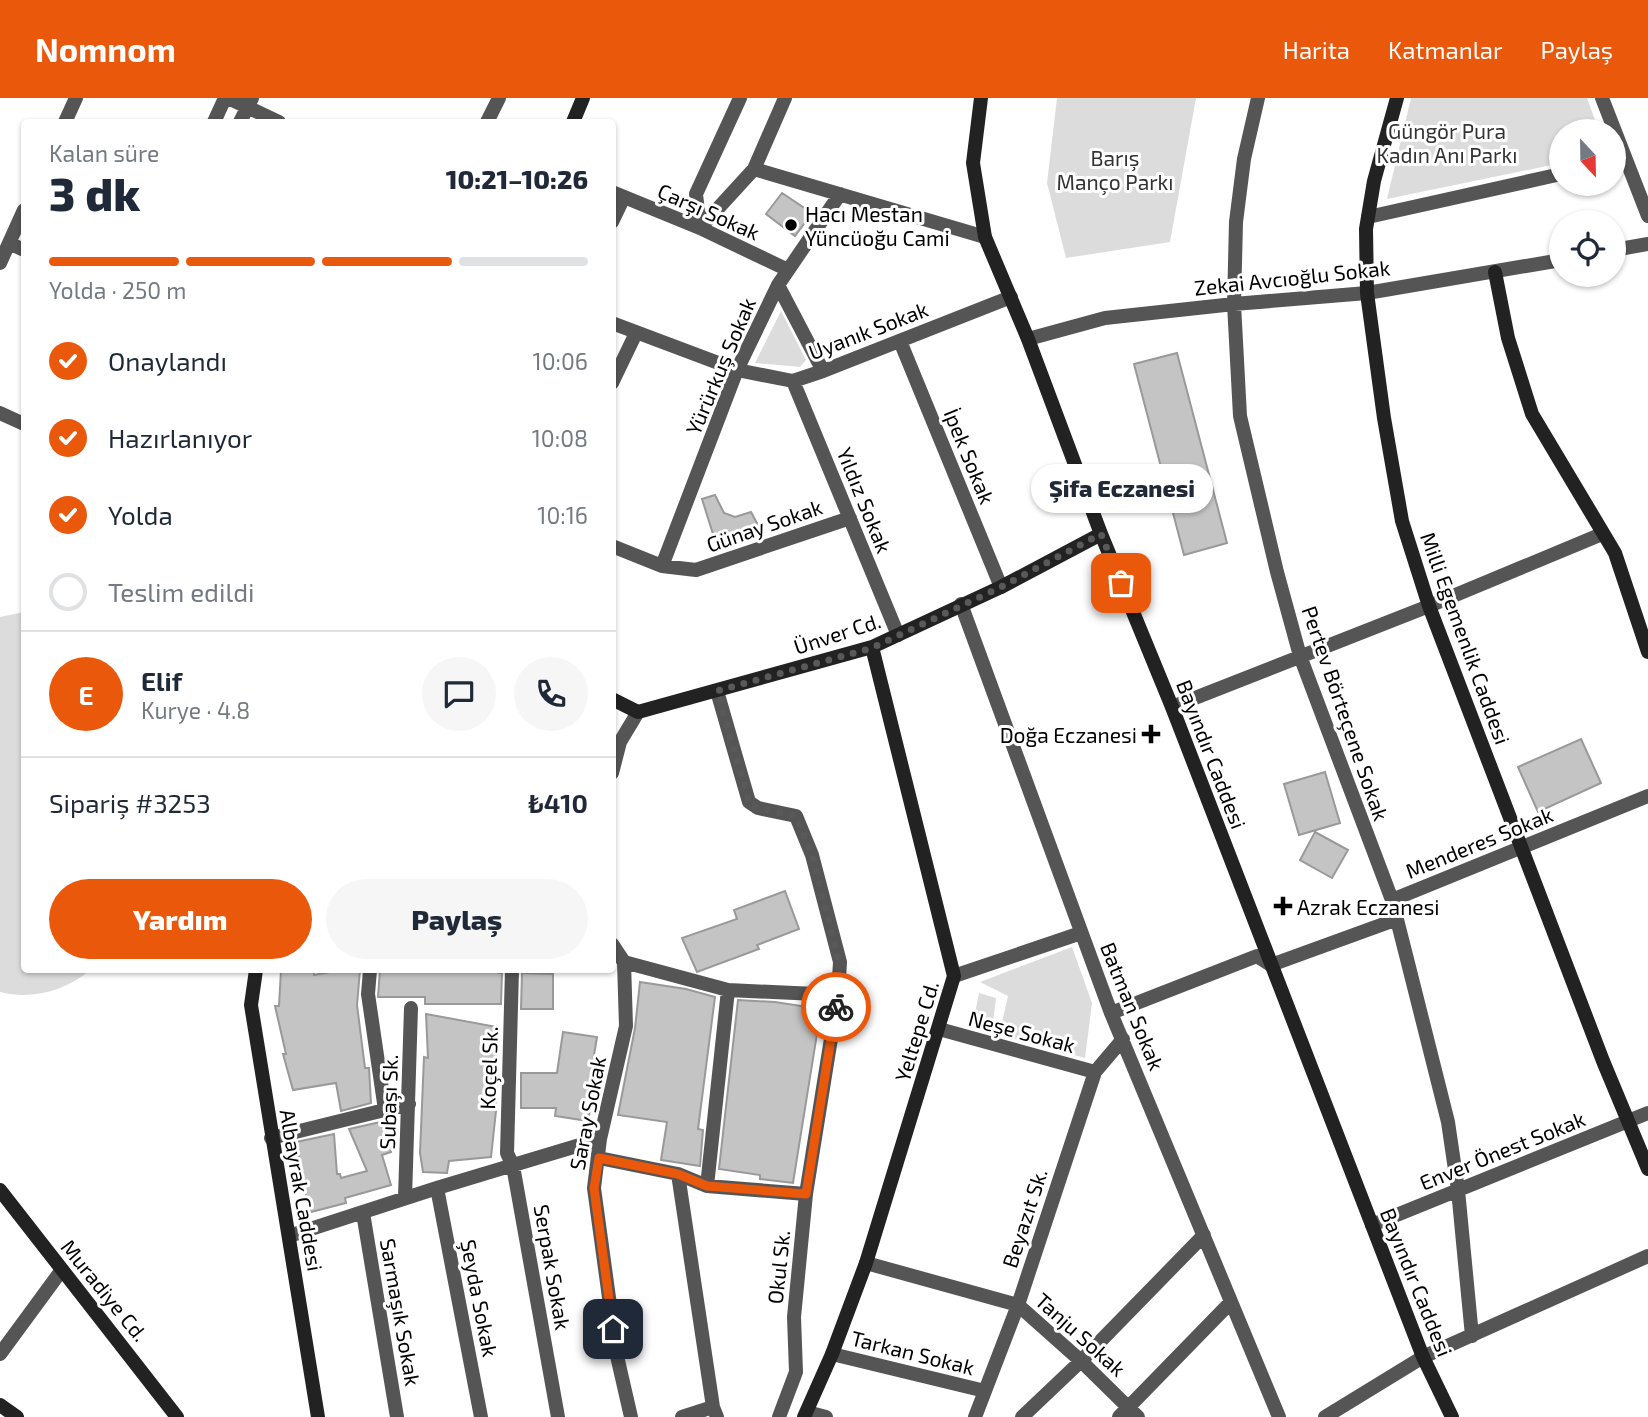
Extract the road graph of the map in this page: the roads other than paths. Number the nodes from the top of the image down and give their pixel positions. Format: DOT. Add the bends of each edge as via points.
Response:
graph roads {
  1 [pos="76,98"];
  2 [pos="227,98"];
  3 [pos="499,98"];
  4 [pos="583,98"];
  5 [pos="740,98"];
  6 [pos="785,98"];
  7 [pos="1258,98"];
  8 [pos="1397,98"];
  9 [pos="1602,98"];
  10 [pos="977,99"];
  11 [pos="250,103"];
  12 [pos="66,119"];
  13 [pos="216,119"];
  14 [pos="242,119"];
  15 [pos="274,119"];
  16 [pos="489,119"];
  17 [pos="573,119"];
  18 [pos="1608,119"];
  19 [pos="754,169"];
  20 [pos="1626,169"];
  21 [pos="1549,177"];
  22 [pos="1644,192"];
  23 [pos="840,194"];
  24 [pos="618,195"];
  25 [pos="1648,216"];
  26 [pos="21,217"];
  27 [pos="1368,217"];
  28 [pos="700,228"];
  29 [pos="985,237"];
  30 [pos="9,243"];
  31 [pos="1648,244"];
  32 [pos="1626,248"];
  33 [pos="21,249"];
  34 [pos="1549,262"];
  35 [pos="0,263"];
  36 [pos="788,270"];
  37 [pos="1495,272"];
  38 [pos="778,285"];
  39 [pos="1367,293"];
  40 [pos="1011,297"];
  41 [pos="1234,304"];
  42 [pos="616,326"];
  43 [pos="636,333"];
  44 [pos="1028,339"];
  45 [pos="900,341"];
  46 [pos="737,370"];
  47 [pos="823,371"];
  48 [pos="616,375"];
  49 [pos="793,381"];
  50 [pos="0,413"];
  51 [pos="21,423"];
  52 [pos="850,518"];
  53 [pos="1101,534"];
  54 [pos="1602,534"];
  55 [pos="616,548"];
  56 [pos="662,566"];
  57 [pos="1001,587"];
  58 [pos="961,604"];
  59 [pos="1429,606"];
  60 [pos="898,635"];
  61 [pos="872,648"];
  62 [pos="1648,652"];
  63 [pos="1300,656"];
  64 [pos="717,691"];
  65 [pos="616,701"];
  66 [pos="1172,707"];
  67 [pos="638,712"];
  68 [pos="616,758"];
  69 [pos="1648,796"];
  70 [pos="1521,848"];
  71 [pos="1392,900"];
  72 [pos="1082,933"];
  73 [pos="616,950"];
  74 [pos="624,962"];
  75 [pos="1271,965"];
  76 [pos="256,973"];
  77 [pos="370,973"];
  78 [pos="512,973"];
  79 [pos="954,976"];
  80 [pos="728,990"];
  81 [pos="838,995"];
  82 [pos="411,1008"];
  83 [pos="1111,1013"];
  84 [pos="939,1029"];
  85 [pos="1123,1039"];
  86 [pos="1095,1072"];
  87 [pos="409,1104"];
  88 [pos="385,1110"];
  89 [pos="1648,1113"];
  90 [pos="1628,1121"];
  91 [pos="271,1138"];
  92 [pos="600,1139"];
  93 [pos="599,1158"];
  94 [pos="513,1166"];
  95 [pos="1648,1169"];
  96 [pos="678,1174"];
  97 [pos="707,1186"];
  98 [pos="437,1188"];
  99 [pos="1458,1190"];
  100 [pos="806,1194"];
  101 [pos="2,1196"];
  102 [pos="405,1198"];
  103 [pos="363,1213"];
  104 [pos="1372,1226"];
  105 [pos="1204,1235"];
  106 [pos="289,1236"];
  107 [pos="1648,1256"];
  108 [pos="866,1264"];
  109 [pos="61,1271"];
  110 [pos="1230,1302"];
  111 [pos="1017,1305"];
  112 [pos="1472,1336"];
  113 [pos="0,1354"];
  114 [pos="832,1354"];
  115 [pos="1423,1357"];
  116 [pos="1081,1361"];
  117 [pos="985,1391"];
  118 [pos="0,1405"];
  119 [pos="715,1412"];
  120 [pos="1129,1414"];
  121 [pos="805,1415"];
  122 [pos="17,1417"];
  123 [pos="177,1417"];
  124 [pos="318,1417"];
  125 [pos="397,1417"];
  126 [pos="481,1417"];
  127 [pos="558,1417"];
  128 [pos="631,1417"];
  129 [pos="682,1417"];
  130 [pos="779,1417"];
  131 [pos="826,1417"];
  132 [pos="975,1417"];
  133 [pos="1022,1417"];
  134 [pos="1279,1417"];
  135 [pos="1325,1417"];
  136 [pos="1452,1417"];
  1 -- 12 [label="street"];
  2 -- 11 [label="street"];
  2 -- 13 [label="street"];
  3 -- 16 [label="street"];
  4 -- 17 [label="street"];
  5 -- 28 [label="street" via="696,194"];
  6 -- 19 [label="street"];
  7 -- 41 [label="street, Pertev Börteçene Sokak" via="1236,222"];
  8 -- 27 [label="street, Milli Egemenlik Caddesi"];
  9 -- 18 [label="street"];
  10 -- 29 [label="street, Bayındır Caddesi" via="973,163"];
  11 -- 14 [label="street"];
  11 -- 15 [label="street"];
  19 -- 23 [label="street"];
  19 -- 28 [label="street"];
  20 -- 22 [label="street"];
  21 -- 27 [label="street"];
  22 -- 25 [label="street"];
  23 -- 29 [label="street"];
  23 -- 36 [label="street, Yürürkuş Sokak"];
  24 -- 28 [label="street, Çarşı Sokak"];
  26 -- 30 [label="street"];
  27 -- 39 [label="street, Milli Egemenlik Caddesi"];
  28 -- 36 [label="street, Çarşı Sokak"];
  29 -- 40 [label="street, Bayındır Caddesi"];
  30 -- 33 [label="street"];
  30 -- 35 [label="street"];
  31 -- 32 [label="street"];
  34 -- 37 [label="street, Zekai Avcıoğlu Sokak"];
  36 -- 38 [label="street, Yürürkuş Sokak"];
  37 -- 39 [label="street, Zekai Avcıoğlu Sokak"];
  37 -- 54 [label="street" via="1507,338 1532,414"];
  38 -- 46 [label="street, Yürürkuş Sokak"];
  38 -- 47 [label="street"];
  39 -- 41 [label="street, Zekai Avcıoğlu Sokak"];
  39 -- 59 [label="street, Milli Egemenlik Caddesi" via="1402,520"];
  40 -- 44 [label="street, Bayındır Caddesi"];
  40 -- 45 [label="street, Uyanık Sokak"];
  41 -- 44 [label="street, Zekai Avcıoğlu Sokak" via="1105,317"];
  41 -- 63 [label="street, Pertev Börteçene Sokak" via="1240,415"];
  42 -- 43 [label="street, Uyanık Sokak"];
  43 -- 46 [label="street, Uyanık Sokak"];
  43 -- 48 [label="street"];
  44 -- 53 [label="street, Bayındır Caddesi"];
  45 -- 47 [label="street, Uyanık Sokak"];
  45 -- 57 [label="street, İpek Sokak"];
  46 -- 49 [label="street, Uyanık Sokak"];
  46 -- 56 [label="street, Yürürkuş Sokak"];
  47 -- 49 [label="street, Uyanık Sokak"];
  49 -- 52 [label="street, Yıldız Sokak"];
  50 -- 51 [label="street"];
  52 -- 56 [label="street, Günay Sokak" via="696,570"];
  52 -- 60 [label="street, Yıldız Sokak"];
  53 -- 57 [label="street, Ünver Cd."];
  53 -- 66 [label="street, Bayındır Caddesi"];
  54 -- 59 [label="street"];
  54 -- 62 [label="street" via="1615,553"];
  55 -- 56 [label="street, Günay Sokak"];
  57 -- 58 [label="street, Ünver Cd."];
  58 -- 60 [label="street, Ünver Cd."];
  58 -- 72 [label="street, Batman Sokak"];
  59 -- 63 [label="street"];
  59 -- 70 [label="street, Milli Egemenlik Caddesi"];
  60 -- 61 [label="street, Ünver Cd."];
  61 -- 64 [label="street, Ünver Cd."];
  61 -- 79 [label="street, Yeltepe Cd."];
  63 -- 66 [label="street"];
  63 -- 71 [label="street, Pertev Börteçene Sokak"];
  64 -- 67 [label="street, Ünver Cd."];
  64 -- 81 [label="street, Okul Sk." via="749,802 796,816 808,846 839,962"];
  65 -- 67 [label="street"];
  66 -- 75 [label="street, Bayındır Caddesi"];
  67 -- 68 [label="street"];
  69 -- 70 [label="street, Menderes Sokak"];
  70 -- 71 [label="street, Menderes Sokak"];
  70 -- 90 [label="street, Milli Egemenlik Caddesi"];
  71 -- 75 [label="street, Menderes Sokak" via="1392,921"];
  71 -- 99 [label="street, Pertev Börteçene Sokak" via="1448,1122"];
  72 -- 79 [label="street"];
  72 -- 83 [label="street, Batman Sokak"];
  73 -- 74 [label="street"];
  74 -- 80 [label="street"];
  74 -- 92 [label="street, Saray Sokak" via="625,1026"];
  75 -- 83 [label="street, Menderes Sokak" via="1257,956"];
  75 -- 104 [label="street, Bayındır Caddesi"];
  76 -- 91 [label="street, Albayrak Caddesi" via="251,1005"];
  77 -- 88 [label="street" via="368,994"];
  78 -- 94 [label="street, Koçel Sk." via="507,1153"];
  79 -- 84 [label="street, Yeltepe Cd."];
  80 -- 81 [label="street"];
  80 -- 97 [label="street"];
  81 -- 100 [label="street, Okul Sk."];
  82 -- 87 [label="street, Subaşı Sk."];
  83 -- 85 [label="street, Batman Sokak"];
  84 -- 86 [label="street, Neşe Sokak"];
  84 -- 108 [label="street, Yeltepe Cd."];
  85 -- 86 [label="street, Beyazıt Sk."];
  85 -- 105 [label="street, Batman Sokak"];
  86 -- 111 [label="street, Beyazıt Sk."];
  87 -- 88 [label="street"];
  87 -- 102 [label="street, Subaşı Sk."];
  88 -- 91 [label="street"];
  89 -- 90 [label="street, Enver Önest Sokak"];
  90 -- 95 [label="street, Milli Egemenlik Caddesi"];
  90 -- 99 [label="street, Enver Önest Sokak"];
  91 -- 106 [label="street, Albayrak Caddesi"];
  92 -- 93 [label="street, Saray Sokak"];
  92 -- 94 [label="street"];
  93 -- 96 [label="street"];
  93 -- 128 [label="street, Saray Sokak" via="594,1188 617,1356"];
  94 -- 98 [label="street"];
  94 -- 127 [label="street, Serpak Sokak"];
  96 -- 97 [label="street"];
  96 -- 119 [label="street"];
  97 -- 100 [label="street"];
  98 -- 102 [label="street"];
  98 -- 126 [label="street, Şeyda Sokak"];
  99 -- 104 [label="street, Enver Önest Sokak"];
  99 -- 112 [label="street, Pertev Börteçene Sokak"];
  100 -- 130 [label="street, Okul Sk." via="794,1317 796,1372"];
  101 -- 109 [label="street, Muradiye Cd."];
  102 -- 103 [label="street"];
  103 -- 106 [label="street"];
  103 -- 125 [label="street, Sarmaşık Sokak"];
  104 -- 115 [label="street, Bayındır Caddesi"];
  105 -- 110 [label="street, Batman Sokak"];
  105 -- 116 [label="street"];
  106 -- 124 [label="street, Albayrak Caddesi"];
  107 -- 112 [label="street"];
  108 -- 111 [label="street, Tanju Sokak"];
  108 -- 114 [label="street, Yeltepe Cd."];
  109 -- 113 [label="street"];
  109 -- 123 [label="street, Muradiye Cd."];
  110 -- 120 [label="street"];
  110 -- 134 [label="street, Batman Sokak"];
  111 -- 116 [label="street, Tanju Sokak"];
  111 -- 117 [label="street, Beyazıt Sk."];
  112 -- 115 [label="street"];
  114 -- 117 [label="street, Tarkan Sokak"];
  114 -- 121 [label="street, Yeltepe Cd."];
  115 -- 135 [label="street"];
  115 -- 136 [label="street, Bayındır Caddesi"];
  116 -- 120 [label="street, Tanju Sokak"];
  116 -- 133 [label="street"];
  117 -- 132 [label="street, Beyazıt Sk."];
  118 -- 122 [label="street"];
  119 -- 129 [label="street"];
  121 -- 131 [label="street"];
}
